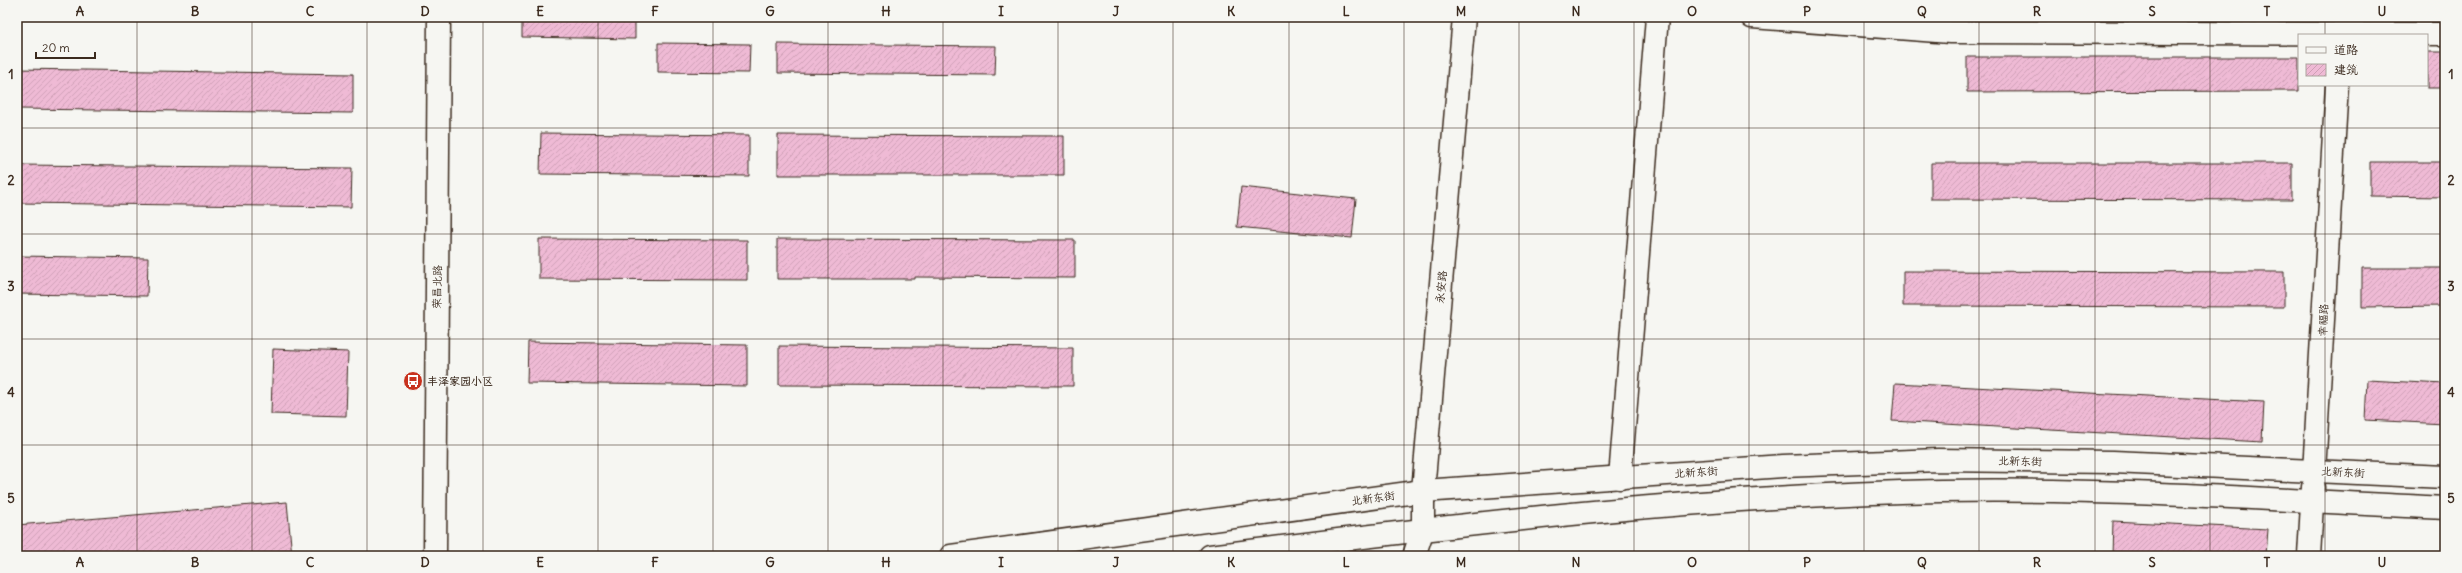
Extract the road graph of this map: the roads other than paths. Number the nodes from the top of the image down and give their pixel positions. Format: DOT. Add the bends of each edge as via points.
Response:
graph roads {
  1 [pos="439,17"];
  2 [pos="1464,17"];
  3 [pos="1657,17"];
  4 [pos="1752,17"];
  5 [pos="2340,17"];
  6 [pos="1950,25"];
  7 [pos="2301,34"];
  8 [pos="2340,34"];
  9 [pos="2428,34"];
  10 [pos="2445,34"];
  11 [pos="2337,86"];
  12 [pos="2314,471"];
  13 [pos="2445,477"];
  14 [pos="1620,478"];
  15 [pos="1423,491"];
  16 [pos="2312,501"];
  17 [pos="2445,508"];
  18 [pos="1423,528"];
  19 [pos="435,556"];
  20 [pos="951,556"];
  21 [pos="1210,556"];
  22 [pos="1414,556"];
  23 [pos="2309,556"];
  1 -- 19 [label="main road, 荣昌北路"];
  2 -- 15 [label="main road, 永安路"];
  3 -- 14 [label="main road"];
  4 -- 6 [label="main road"];
  5 -- 8 [label="lane"];
  6 -- 7 [label="main road"];
  9 -- 10 [label="main road"];
  11 -- 12 [label="main road, 幸福路"];
  12 -- 13 [label="main road, 北新东街"];
  12 -- 14 [label="main road, 北新东街" via="2113,462 1938,460 1783,466"];
  12 -- 16 [label="main road, 幸福路"];
  14 -- 15 [label="main road, 北新东街"];
  15 -- 18 [label="main road, 永安路"];
  15 -- 20 [label="main road, 北新东街"];
  16 -- 17 [label="main road"];
  16 -- 18 [label="main road" via="2115,491 1942,491 1787,496"];
  16 -- 23 [label="main road, 幸福路"];
  18 -- 21 [label="main road"];
  18 -- 22 [label="main road, 永安路"];
}
